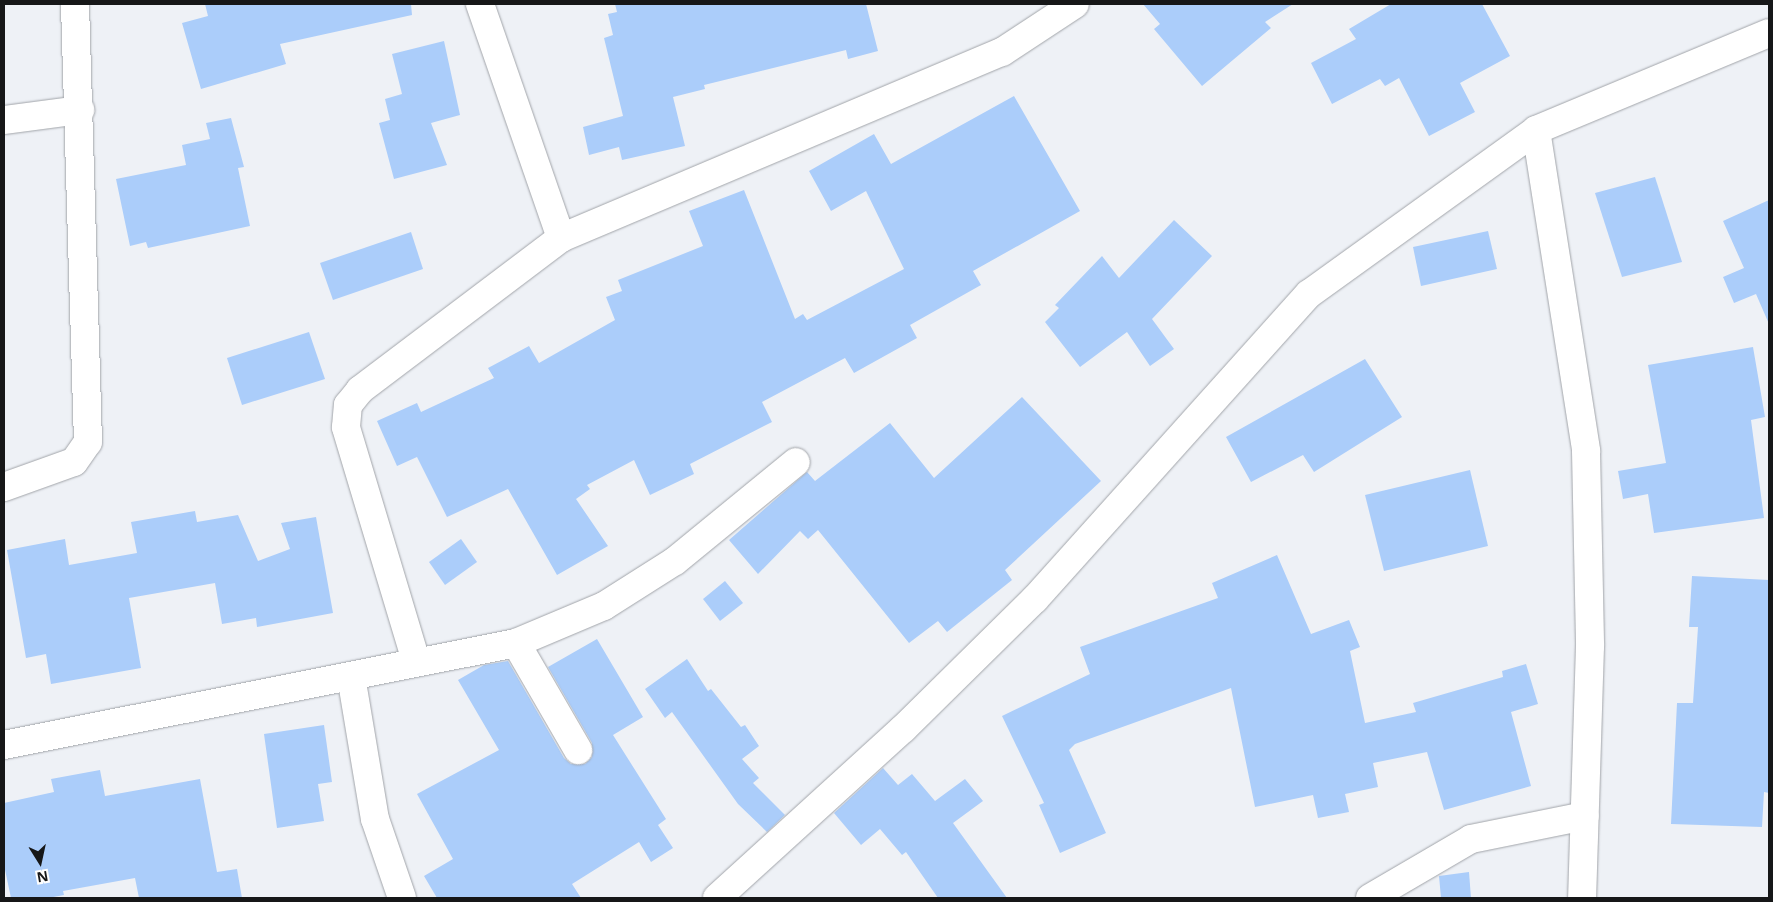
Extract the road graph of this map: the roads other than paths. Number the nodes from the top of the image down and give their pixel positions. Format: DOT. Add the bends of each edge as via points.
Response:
graph roads {
  1 [pos="75,4"];
  2 [pos="480,4"];
  3 [pos="1075,4"];
  4 [pos="1769,33"];
  5 [pos="80,110"];
  6 [pos="4,120"];
  7 [pos="1536,130"];
  8 [pos="561,238"];
  9 [pos="796,462"];
  10 [pos="4,487"];
  11 [pos="516,643"];
  12 [pos="416,661"];
  13 [pos="351,676"];
  14 [pos="4,745"];
  15 [pos="578,750"];
  16 [pos="1584,816"];
  17 [pos="402,898"];
  18 [pos="717,898"];
  19 [pos="1370,898"];
  20 [pos="1582,898"];
  1 -- 5 [label="street"];
  2 -- 8 [label="street"];
  3 -- 8 [label="street" via="1002,52"];
  4 -- 7 [label="street"];
  5 -- 6 [label="street"];
  5 -- 10 [label="street" via="88,442 74,462"];
  7 -- 16 [label="street" via="1586,451 1590,646"];
  7 -- 18 [label="street" via="1309,294 1035,599 903,728"];
  8 -- 12 [label="street" via="360,390 348,405 346,427"];
  9 -- 11 [label="street" via="675,561 604,606"];
  11 -- 12 [label="street"];
  11 -- 15 [label="street"];
  12 -- 13 [label="street"];
  13 -- 14 [label="street"];
  13 -- 17 [label="street" via="375,819"];
  16 -- 19 [label="street" via="1471,839"];
  16 -- 20 [label="street"];
}
